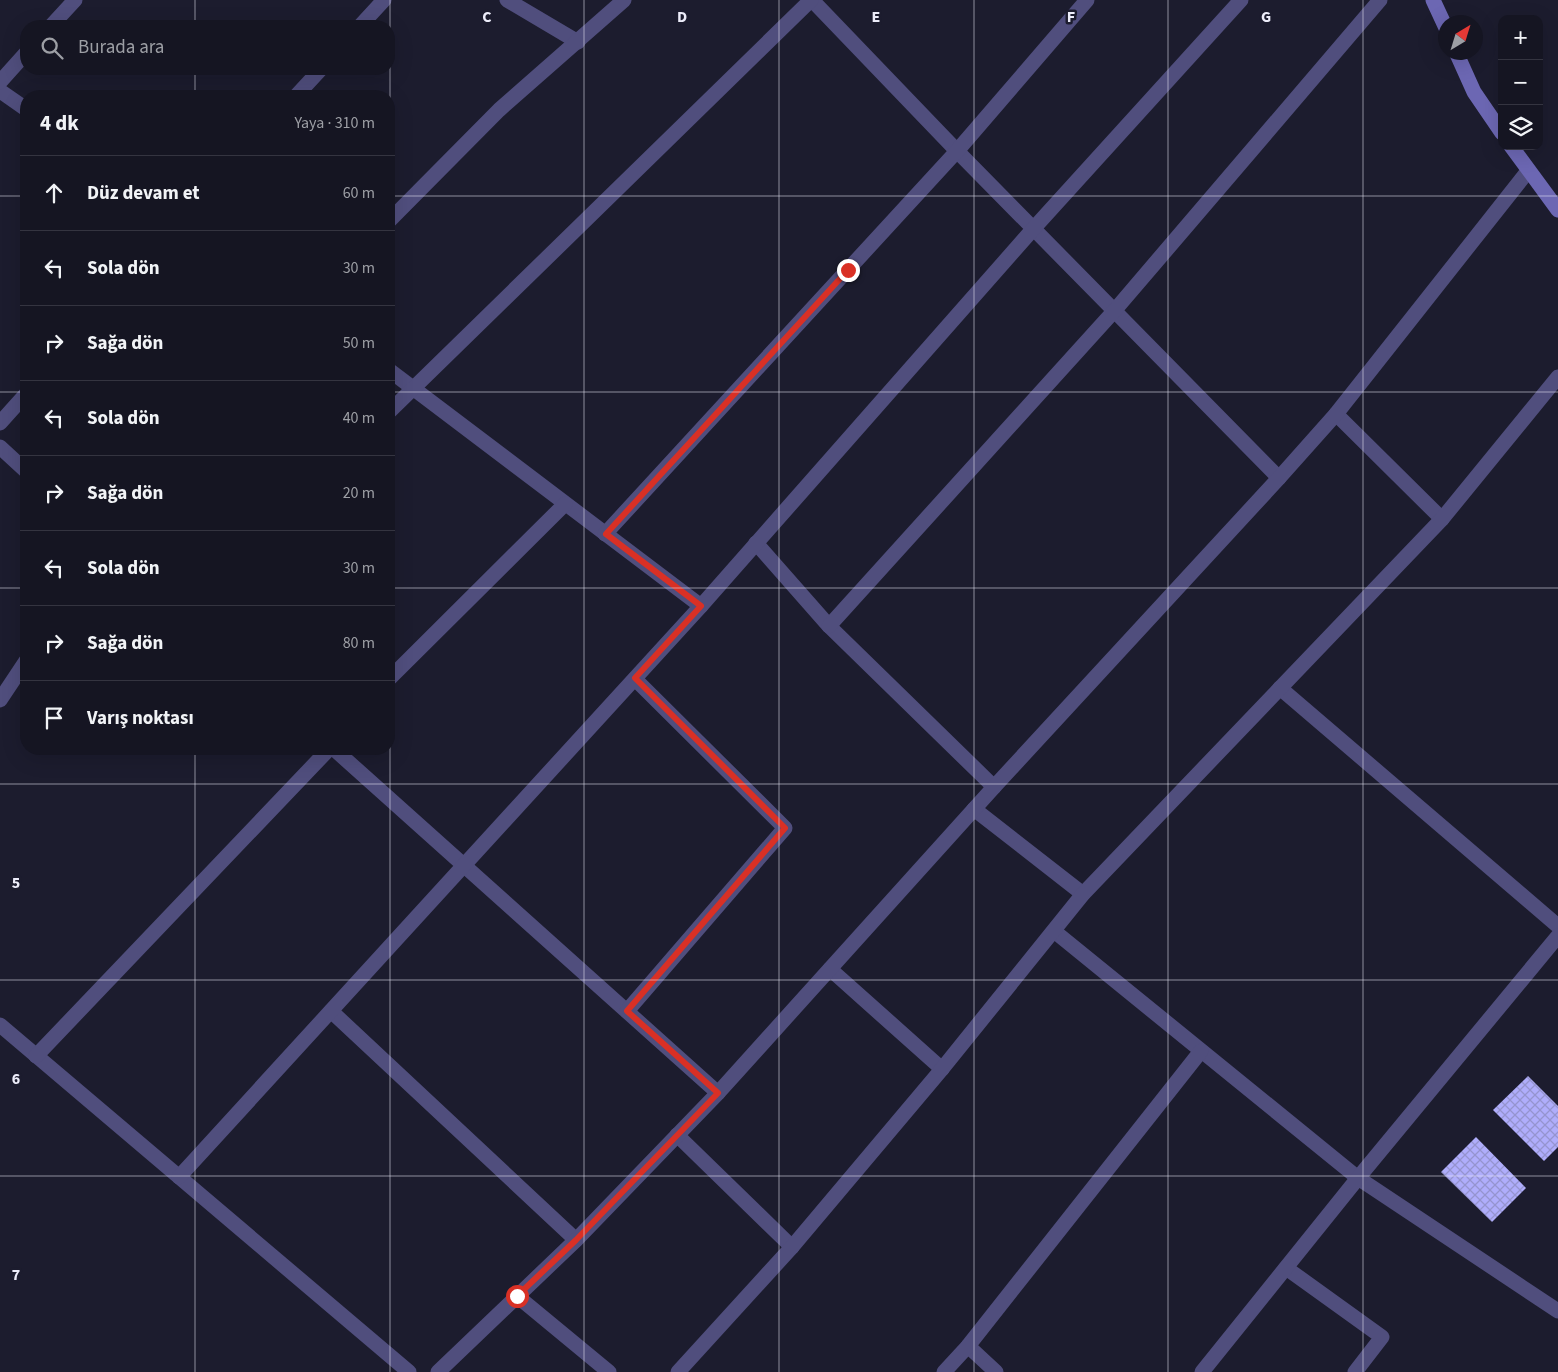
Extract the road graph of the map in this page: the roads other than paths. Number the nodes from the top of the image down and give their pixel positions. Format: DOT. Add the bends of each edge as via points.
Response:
graph roads {
  1 [pos="75,0"];
  2 [pos="384,0"];
  3 [pos="507,0"];
  4 [pos="624,0"];
  5 [pos="812,0"];
  6 [pos="1087,0"];
  7 [pos="1241,0"];
  8 [pos="1380,0"];
  9 [pos="1433,0"];
  10 [pos="1440,15"];
  11 [pos="57,20"];
  12 [pos="366,20"];
  13 [pos="578,42"];
  14 [pos="20,60"];
  15 [pos="1460,60"];
  16 [pos="315,75"];
  17 [pos="0,82"];
  18 [pos="302,90"];
  19 [pos="0,91"];
  20 [pos="20,105"];
  21 [pos="1498,127"];
  22 [pos="1514,150"];
  23 [pos="957,151"];
  24 [pos="1528,171"];
  25 [pos="1558,210"];
  26 [pos="395,215"];
  27 [pos="1034,228"];
  28 [pos="1114,310"];
  29 [pos="395,375"];
  30 [pos="1558,377"];
  31 [pos="412,388"];
  32 [pos="20,401"];
  33 [pos="395,406"];
  34 [pos="1336,414"];
  35 [pos="0,423"];
  36 [pos="0,447"];
  37 [pos="20,465"];
  38 [pos="1280,478"];
  39 [pos="565,504"];
  40 [pos="1442,519"];
  41 [pos="606,534"];
  42 [pos="756,543"];
  43 [pos="701,606"];
  44 [pos="829,626"];
  45 [pos="20,670"];
  46 [pos="395,673"];
  47 [pos="635,678"];
  48 [pos="1280,688"];
  49 [pos="0,700"];
  50 [pos="323,755"];
  51 [pos="341,755"];
  52 [pos="994,787"];
  53 [pos="974,809"];
  54 [pos="465,866"];
  55 [pos="1083,894"];
  56 [pos="1558,926"];
  57 [pos="1054,930"];
  58 [pos="1558,936"];
  59 [pos="830,969"];
  60 [pos="332,1011"];
  61 [pos="627,1011"];
  62 [pos="0,1025"];
  63 [pos="1201,1051"];
  64 [pos="36,1056"];
  65 [pos="942,1069"];
  66 [pos="718,1093"];
  67 [pos="677,1135"];
  68 [pos="180,1177"];
  69 [pos="1358,1178"];
  70 [pos="576,1240"];
  71 [pos="792,1247"];
  72 [pos="1286,1268"];
  73 [pos="517,1296"];
  74 [pos="1558,1311"];
  75 [pos="968,1346"];
  76 [pos="409,1372"];
  77 [pos="438,1372"];
  78 [pos="609,1372"];
  79 [pos="678,1372"];
  80 [pos="944,1372"];
  81 [pos="996,1372"];
  82 [pos="1202,1372"];
  83 [pos="1355,1372"];
  1 -- 11 [label="street"];
  2 -- 12 [label="street"];
  3 -- 13 [label="street"];
  4 -- 13 [label="street"];
  5 -- 23 [label="street"];
  5 -- 31 [label="street"];
  6 -- 23 [label="street"];
  7 -- 27 [label="street"];
  8 -- 28 [label="street"];
  9 -- 10 [label="main road"];
  13 -- 26 [label="street" via="499,110"];
  14 -- 17 [label="street"];
  15 -- 21 [label="main road" via="1474,92"];
  16 -- 18 [label="street"];
  19 -- 20 [label="street"];
  22 -- 24 [label="main road"];
  23 -- 27 [label="street"];
  23 -- 41 [label="street"];
  24 -- 25 [label="main road"];
  24 -- 34 [label="street"];
  27 -- 28 [label="street"];
  27 -- 42 [label="street"];
  28 -- 38 [label="street"];
  28 -- 44 [label="street"];
  29 -- 31 [label="street"];
  30 -- 40 [label="street"];
  31 -- 33 [label="street"];
  31 -- 39 [label="street"];
  32 -- 35 [label="street"];
  34 -- 38 [label="street"];
  34 -- 40 [label="street"];
  36 -- 37 [label="street"];
  38 -- 52 [label="street"];
  39 -- 41 [label="street"];
  39 -- 46 [label="street"];
  40 -- 48 [label="street"];
  41 -- 43 [label="street"];
  42 -- 43 [label="street"];
  42 -- 44 [label="street"];
  43 -- 47 [label="street"];
  44 -- 52 [label="street"];
  45 -- 49 [label="street"];
  47 -- 54 [label="street"];
  47 -- 61 [label="street" via="785,828"];
  48 -- 55 [label="street"];
  48 -- 56 [label="street"];
  50 -- 64 [label="street"];
  51 -- 54 [label="street"];
  52 -- 53 [label="street"];
  53 -- 55 [label="street"];
  53 -- 59 [label="street"];
  54 -- 60 [label="street"];
  54 -- 61 [label="street"];
  55 -- 57 [label="street"];
  57 -- 63 [label="street"];
  57 -- 65 [label="street"];
  58 -- 69 [label="street"];
  59 -- 65 [label="street"];
  59 -- 66 [label="street"];
  60 -- 68 [label="street"];
  60 -- 70 [label="street"];
  61 -- 66 [label="street"];
  62 -- 64 [label="street"];
  63 -- 69 [label="street"];
  63 -- 75 [label="street"];
  64 -- 68 [label="street"];
  65 -- 71 [label="street"];
  66 -- 67 [label="street"];
  67 -- 70 [label="street"];
  67 -- 71 [label="street"];
  68 -- 76 [label="street"];
  69 -- 72 [label="street"];
  69 -- 74 [label="street"];
  70 -- 73 [label="street"];
  71 -- 79 [label="street"];
  72 -- 82 [label="street"];
  72 -- 83 [label="street" via="1382,1337"];
  73 -- 77 [label="street"];
  73 -- 78 [label="street"];
  75 -- 80 [label="street"];
  75 -- 81 [label="street"];
}
